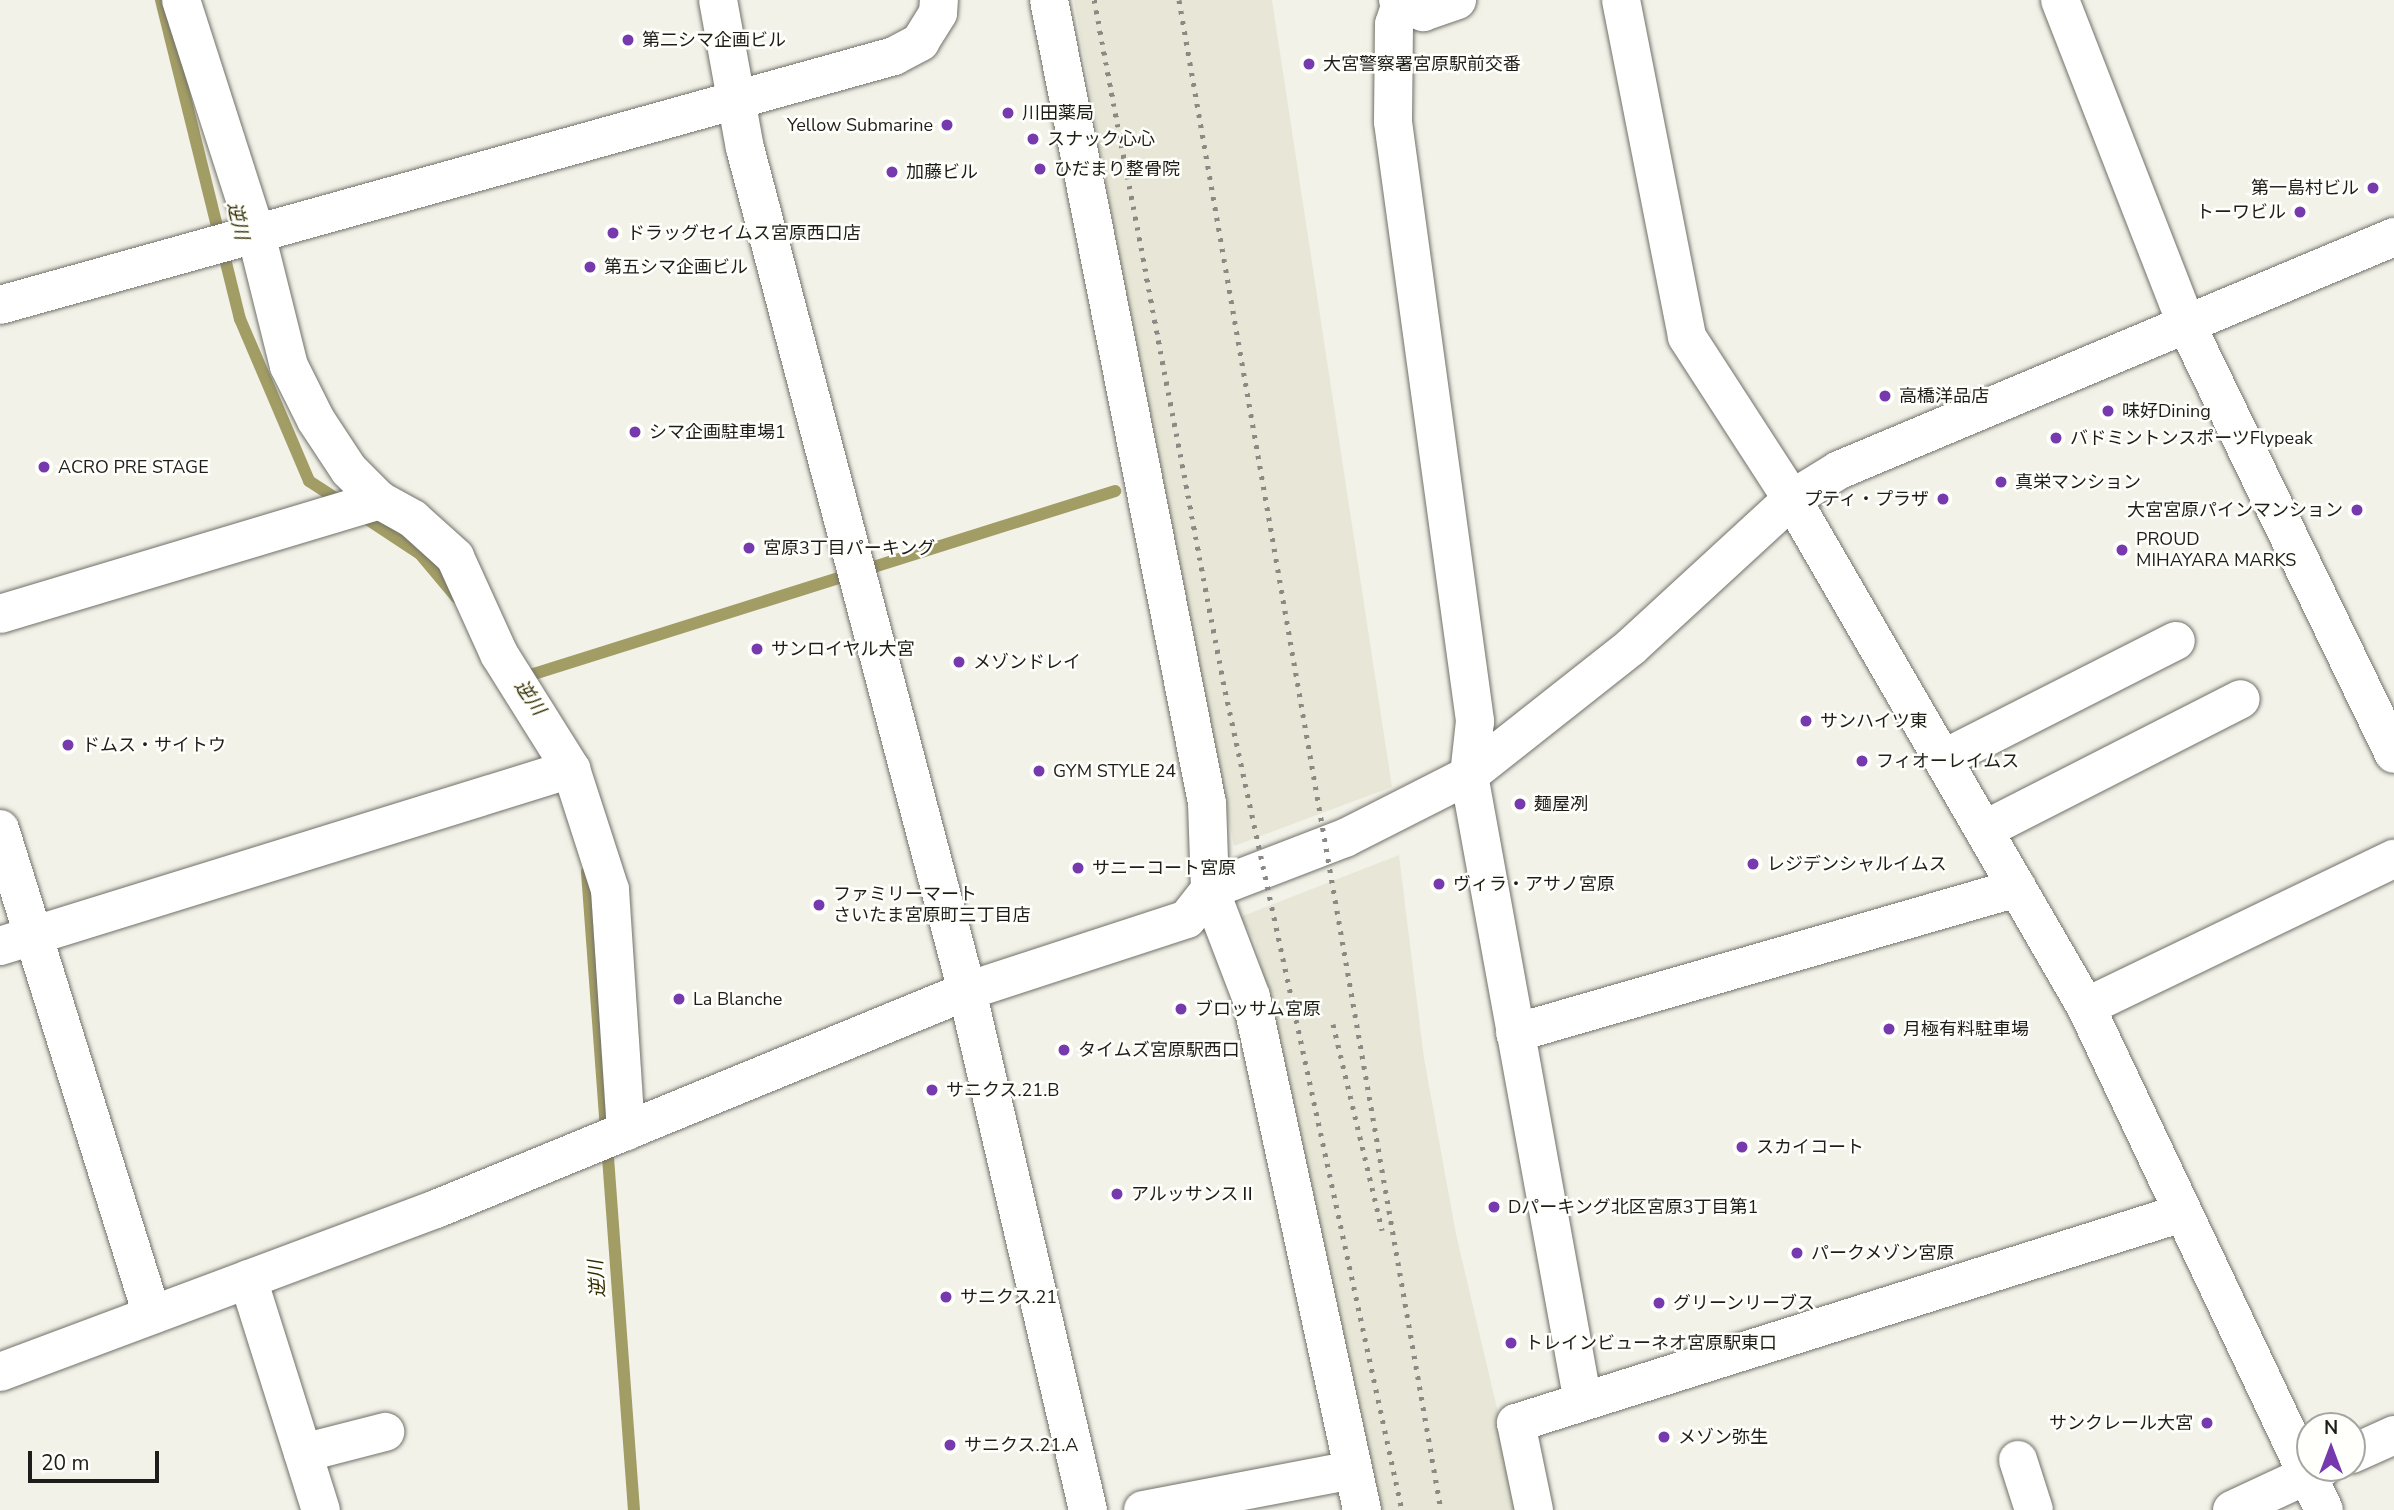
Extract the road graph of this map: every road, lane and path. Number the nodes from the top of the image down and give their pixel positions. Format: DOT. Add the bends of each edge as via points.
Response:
graph roads {
  1 [pos="181,0"];
  2 [pos="718,0"];
  3 [pos="939,0"];
  4 [pos="1049,0"];
  5 [pos="1457,0"];
  6 [pos="1621,0"];
  7 [pos="2060,0"];
  8 [pos="1400,2"];
  9 [pos="734,99"];
  10 [pos="254,234"];
  11 [pos="2394,237"];
  12 [pos="0,305"];
  13 [pos="2187,326"];
  14 [pos="1792,499"];
  15 [pos="377,500"];
  16 [pos="0,614"];
  17 [pos="2176,641"];
  18 [pos="2242,699"];
  19 [pos="2394,754"];
  20 [pos="1943,759"];
  21 [pos="569,769"];
  22 [pos="1469,775"];
  23 [pos="0,829"];
  24 [pos="1984,830"];
  25 [pos="2394,859"];
  26 [pos="2017,888"];
  27 [pos="1210,890"];
  28 [pos="17,940"];
  29 [pos="967,991"];
  30 [pos="2086,1007"];
  31 [pos="1515,1033"];
  32 [pos="624,1132"];
  33 [pos="2182,1213"];
  34 [pos="248,1279"];
  35 [pos="152,1315"];
  36 [pos="0,1372"];
  37 [pos="1582,1397"];
  38 [pos="385,1432"];
  39 [pos="2394,1435"];
  40 [pos="2296,1437"];
  41 [pos="2366,1448"];
  42 [pos="303,1453"];
  43 [pos="2018,1460"];
  44 [pos="1352,1470"];
  45 [pos="2296,1480"];
  46 [pos="2317,1482"];
  47 [pos="321,1510"];
  48 [pos="1088,1510"];
  49 [pos="1143,1510"];
  50 [pos="1362,1510"];
  51 [pos="1534,1510"];
  52 [pos="2034,1510"];
  53 [pos="2232,1510"];
  54 [pos="2324,1510"];
  1 -- 10 [label="street"];
  2 -- 9 [label="street"];
  3 -- 9 [label="street" via="938,13 920,42 894,56"];
  4 -- 27 [label="street" via="1207,803"];
  5 -- 8 [label="street" via="1423,12"];
  6 -- 14 [label="street" via="1687,337"];
  7 -- 13 [label="street"];
  8 -- 22 [label="street" via="1394,24 1393,122 1475,721"];
  9 -- 10 [label="street"];
  9 -- 29 [label="street"];
  10 -- 12 [label="street"];
  10 -- 15 [label="street" via="289,366 349,470"];
  11 -- 13 [label="street"];
  13 -- 14 [label="street" via="1839,470"];
  13 -- 19 [label="street"];
  14 -- 20 [label="street"];
  14 -- 22 [label="street" via="1631,647"];
  15 -- 16 [label="street"];
  15 -- 21 [label="street" via="413,519 455,557 499,654"];
  17 -- 20 [label="street"];
  18 -- 24 [label="street"];
  20 -- 24 [label="street"];
  21 -- 28 [label="street"];
  21 -- 32 [label="street" via="610,890"];
  22 -- 27 [label="street" via="1345,838"];
  22 -- 31 [label="street"];
  23 -- 28 [label="street"];
  24 -- 26 [label="street"];
  25 -- 30 [label="street"];
  26 -- 30 [label="street"];
  26 -- 31 [label="street"];
  27 -- 29 [label="street" via="1186,919"];
  27 -- 44 [label="street" via="1251,997"];
  28 -- 35 [label="street"];
  29 -- 32 [label="street"];
  29 -- 48 [label="street"];
  30 -- 33 [label="street"];
  31 -- 37 [label="street"];
  32 -- 34 [label="street"];
  33 -- 37 [label="street"];
  33 -- 40 [label="street"];
  34 -- 35 [label="street"];
  34 -- 42 [label="street"];
  35 -- 36 [label="street"];
  37 -- 51 [label="street" via="1516,1423"];
  38 -- 42 [label="street"];
  39 -- 41 [label="street"];
  42 -- 47 [label="street"];
  43 -- 52 [label="street"];
  44 -- 49 [label="street"];
  44 -- 50 [label="street"];
  45 -- 53 [label="street"];
  46 -- 54 [label="street"];
}
